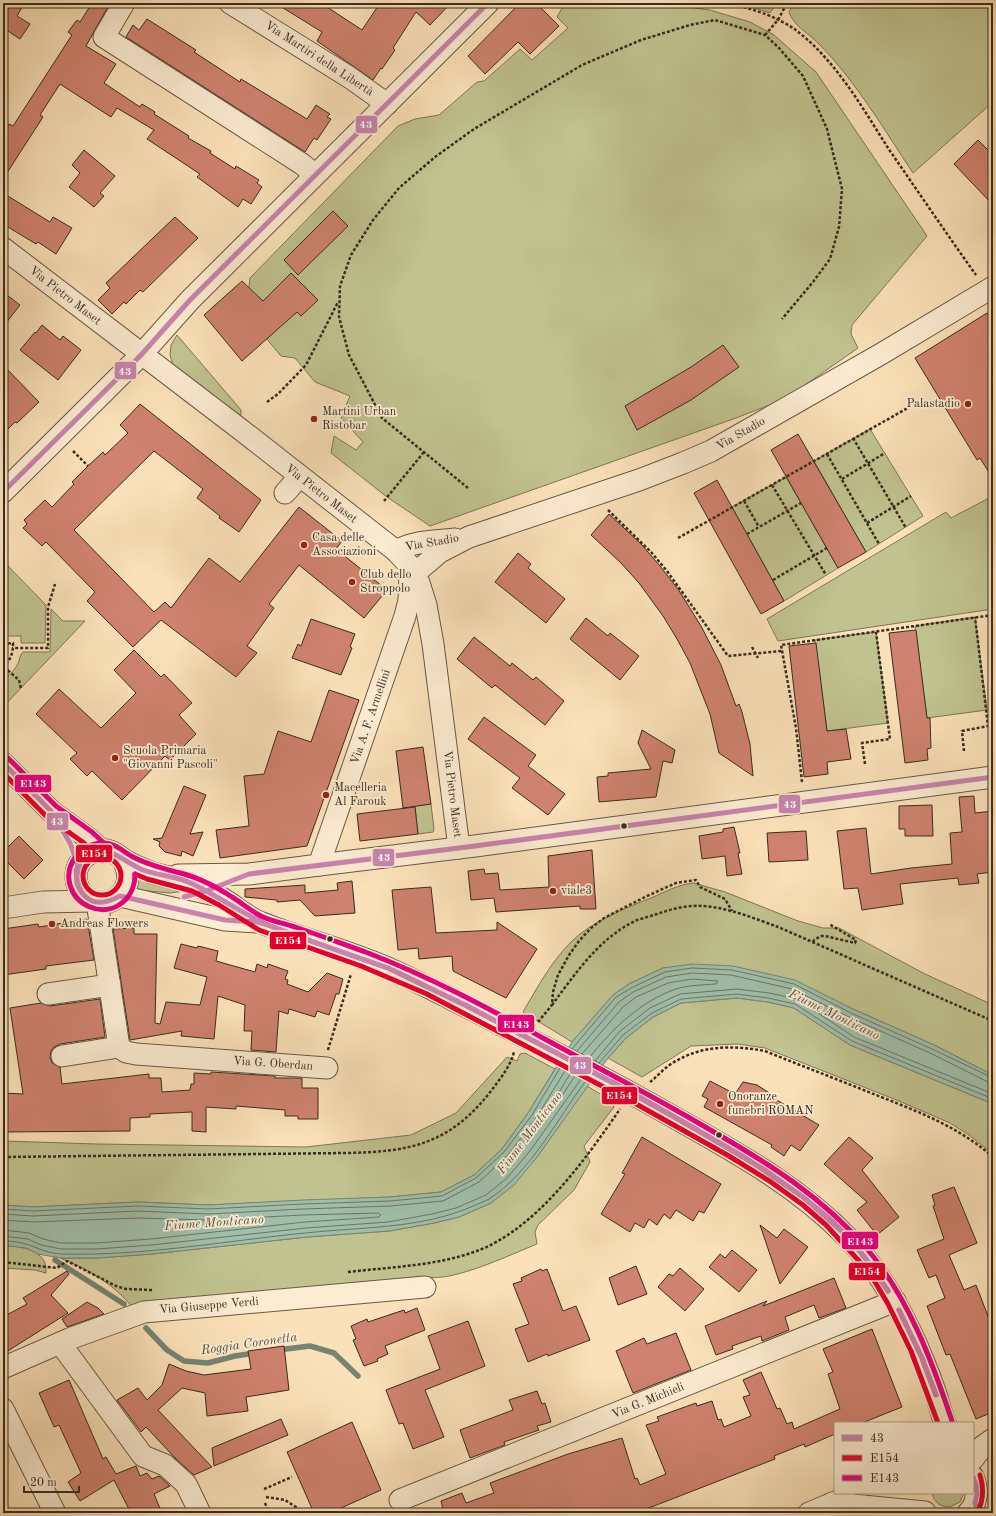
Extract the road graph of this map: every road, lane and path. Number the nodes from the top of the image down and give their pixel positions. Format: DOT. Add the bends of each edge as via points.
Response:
graph roads {
  1 [pos="124,3"];
  2 [pos="230,3"];
  3 [pos="488,3"];
  4 [pos="724,3"];
  5 [pos="787,3"];
  6 [pos="778,20"];
  7 [pos="765,34"];
  8 [pos="387,104"];
  9 [pos="315,175"];
  10 [pos="4,250"];
  11 [pos="985,283"];
  12 [pos="339,300"];
  13 [pos="782,318"];
  14 [pos="141,355"];
  15 [pos="267,402"];
  16 [pos="913,406"];
  17 [pos="854,438"];
  18 [pos="73,451"];
  19 [pos="424,452"];
  20 [pos="885,453"];
  21 [pos="827,454"];
  22 [pos="868,463"];
  23 [pos="88,466"];
  24 [pos="299,477"];
  25 [pos="842,479"];
  26 [pos="772,485"];
  27 [pos="468,488"];
  28 [pos="3,492"];
  29 [pos="285,493"];
  30 [pos="593,496"];
  31 [pos="911,496"];
  32 [pos="384,501"];
  33 [pos="744,501"];
  34 [pos="802,503"];
  35 [pos="894,507"];
  36 [pos="788,511"];
  37 [pos="867,523"];
  38 [pos="760,527"];
  39 [pos="906,528"];
  40 [pos="747,534"];
  41 [pos="469,537"];
  42 [pos="678,538"];
  43 [pos="879,544"];
  44 [pos="827,548"];
  45 [pos="814,556"];
  46 [pos="407,564"];
  47 [pos="826,575"];
  48 [pos="773,580"];
  49 [pos="56,584"];
  50 [pos="993,615"];
  51 [pos="975,618"];
  52 [pos="876,632"];
  53 [pos="3,644"];
  54 [pos="433,644"];
  55 [pos="396,645"];
  56 [pos="752,647"];
  57 [pos="13,648"];
  58 [pos="782,651"];
  59 [pos="756,653"];
  60 [pos="758,658"];
  61 [pos="4,667"];
  62 [pos="21,689"];
  63 [pos="964,751"];
  64 [pos="3,763"];
  65 [pos="865,764"];
  66 [pos="993,777"];
  67 [pos="802,782"];
  68 [pos="51,811"];
  69 [pos="459,848"];
  70 [pos="101,850"];
  71 [pos="123,860"];
  72 [pos="319,865"];
  73 [pos="151,873"];
  74 [pos="249,874"];
  75 [pos="78,875"];
  76 [pos="206,891"];
  77 [pos="128,898"];
  78 [pos="43,902"];
  79 [pos="95,902"];
  80 [pos="3,908"];
  81 [pos="732,912"];
  82 [pos="258,922"];
  83 [pos="829,924"];
  84 [pos="813,942"];
  85 [pos="352,969"];
  86 [pos="110,985"];
  87 [pos="48,994"];
  88 [pos="552,1006"];
  89 [pos="993,1021"];
  90 [pos="526,1037"];
  91 [pos="119,1047"];
  92 [pos="62,1056"];
  93 [pos="327,1068"];
  94 [pos="648,1083"];
  95 [pos="623,1098"];
  96 [pos="3,1157"];
  97 [pos="993,1157"];
  98 [pos="3,1262"];
  99 [pos="345,1273"];
  100 [pos="425,1287"];
  101 [pos="156,1290"];
  102 [pos="895,1301"];
  103 [pos="60,1343"];
  104 [pos="3,1368"];
  105 [pos="3,1409"];
  106 [pos="943,1422"];
  107 [pos="993,1439"];
  108 [pos="974,1458"];
  109 [pos="292,1477"];
  110 [pos="974,1480"];
  111 [pos="264,1489"];
  112 [pos="859,1494"];
  113 [pos="917,1494"];
  114 [pos="266,1497"];
  115 [pos="400,1500"];
  116 [pos="265,1503"];
  117 [pos="832,1503"];
  118 [pos="974,1510"];
  119 [pos="55,1513"];
  120 [pos="200,1513"];
  121 [pos="269,1513"];
  122 [pos="305,1513"];
  123 [pos="809,1513"];
  124 [pos="925,1513"];
  1 -- 9 [label="street" via="104,37 302,164"];
  2 -- 8 [label="street, Via Martiri della Libertà" via="349,77"];
  3 -- 8 [label="street"];
  4 -- 6 [label="path"];
  5 -- 6 [label="path"];
  6 -- 7 [label="path"];
  6 -- 11 [label="path" via="796,30 834,69 931,212"];
  7 -- 12 [label="path" via="715,20 641,40 582,64 474,129 399,188 373,220 351,255 340,286"];
  7 -- 13 [label="path" via="803,76 827,129 842,189 839,227 830,259"];
  8 -- 9 [label="street"];
  9 -- 14 [label="street" via="190,300"];
  10 -- 14 [label="street, Via Pietro Maset"];
  11 -- 30 [label="street, Via Stadio" via="881,354 711,451"];
  12 -- 15 [label="path" via="306,365"];
  12 -- 19 [label="path" via="339,317 349,355 382,418"];
  14 -- 24 [label="street, Via Pietro Maset"];
  14 -- 28 [label="street"];
  16 -- 17 [label="path"];
  17 -- 21 [label="path"];
  17 -- 22 [label="path"];
  18 -- 23 [label="path"];
  19 -- 27 [label="path"];
  19 -- 32 [label="path"];
  20 -- 22 [label="path"];
  21 -- 25 [label="path"];
  21 -- 26 [label="path"];
  22 -- 25 [label="path"];
  22 -- 35 [label="path"];
  24 -- 29 [label="street"];
  24 -- 46 [label="street, Via Pietro Maset"];
  25 -- 37 [label="path"];
  26 -- 33 [label="path"];
  26 -- 36 [label="path"];
  30 -- 41 [label="street, Via Stadio"];
  30 -- 59 [label="path" via="651,552 692,604 728,656"];
  31 -- 35 [label="path"];
  33 -- 38 [label="path"];
  33 -- 42 [label="path"];
  34 -- 36 [label="path"];
  35 -- 37 [label="path"];
  35 -- 39 [label="path"];
  36 -- 38 [label="path"];
  36 -- 45 [label="path"];
  37 -- 43 [label="path"];
  38 -- 40 [label="path"];
  41 -- 46 [label="street, Via Stadio" via="440,552"];
  41 -- 46 [label="street, Via Stadio" via="404,547"];
  44 -- 45 [label="path"];
  45 -- 47 [label="path"];
  45 -- 48 [label="path"];
  46 -- 54 [label="street, Via Pietro Maset" via="419,583"];
  46 -- 55 [label="street, Via A. F. Armellini" via="411,584 409,600"];
  49 -- 57 [label="path" via="48,607 48,648"];
  50 -- 51 [label="path"];
  51 -- 52 [label="path"];
  51 -- 63 [label="path" via="988,726 962,731"];
  52 -- 58 [label="path" via="781,645"];
  52 -- 65 [label="path" via="890,739 862,743"];
  53 -- 57 [label="path" via="13,643"];
  54 -- 55 [label="street" via="421,635 412,634 404,637"];
  54 -- 69 [label="street, Via Pietro Maset"];
  55 -- 72 [label="street, Via A. F. Armellini"];
  56 -- 59 [label="path"];
  57 -- 61 [label="path" via="11,658"];
  58 -- 59 [label="path"];
  58 -- 67 [label="path" via="796,728"];
  59 -- 60 [label="path"];
  61 -- 62 [label="path" via="18,680"];
  64 -- 68 [label="street"];
  66 -- 69 [label="street"];
  68 -- 70 [label="street"];
  68 -- 75 [label="street" via="70,843"];
  69 -- 72 [label="street"];
  70 -- 71 [label="street" via="117,854"];
  70 -- 75 [label="street" via="87,854"];
  71 -- 73 [label="street"];
  71 -- 77 [label="street" via="127,867 125,890"];
  72 -- 74 [label="street"];
  73 -- 74 [label="street"];
  73 -- 76 [label="street" via="188,881"];
  74 -- 76 [label="street"];
  74 -- 82 [label="street" via="235,888 234,895 236,902"];
  75 -- 78 [label="street" via="62,895"];
  75 -- 79 [label="street" via="80,891"];
  76 -- 77 [label="street" via="176,900"];
  76 -- 82 [label="street"];
  77 -- 79 [label="street" via="106,903"];
  77 -- 82 [label="street" via="225,920"];
  78 -- 79 [label="street"];
  78 -- 80 [label="street"];
  79 -- 86 [label="street"];
  81 -- 84 [label="path" via="766,922"];
  81 -- 88 [label="path" via="702,906 672,909 637,920 596,951"];
  81 -- 88 [label="path" via="724,899 700,887 696,880 676,883 621,908 604,918 579,941 558,975"];
  82 -- 90 [label="street" via="390,969"];
  83 -- 84 [label="path" via="856,940 855,943 822,936"];
  84 -- 89 [label="path"];
  85 -- 93 [label="path, Via G. Oberdan" via="326,1056"];
  86 -- 87 [label="street"];
  86 -- 91 [label="street"];
  88 -- 90 [label="path"];
  90 -- 95 [label="street"];
  90 -- 96 [label="path" via="504,1074 465,1120 444,1135 404,1149 345,1153"];
  91 -- 92 [label="street"];
  91 -- 93 [label="street, Via G. Oberdan" via="136,1054"];
  94 -- 97 [label="path" via="670,1064 704,1049 744,1047 765,1051 916,1111 950,1127 981,1146"];
  95 -- 99 [label="path" via="578,1168 525,1222 503,1238 475,1252 448,1259"];
  95 -- 102 [label="street" via="744,1157 802,1196 848,1238"];
  98 -- 101 [label="path" via="57,1268 67,1261 116,1286"];
  100 -- 103 [label="street, Via Giuseppe Verdi" via="144,1312"];
  102 -- 106 [label="street" via="923,1360"];
  102 -- 115 [label="street, Via G. Michieli"];
  103 -- 104 [label="street, Via Giuseppe Verdi"];
  103 -- 120 [label="street" via="143,1456 165,1465 186,1484"];
  105 -- 119 [label="street"];
  107 -- 108 [label="street" via="983,1446"];
  109 -- 111 [label="path"];
  110 -- 118 [label="street" via="977,1494"];
  112 -- 117 [label="street"];
  113 -- 124 [label="street"];
  114 -- 122 [label="path" via="285,1500"];
  116 -- 121 [label="path"];
  117 -- 123 [label="street"];
  117 -- 124 [label="street"];
}
